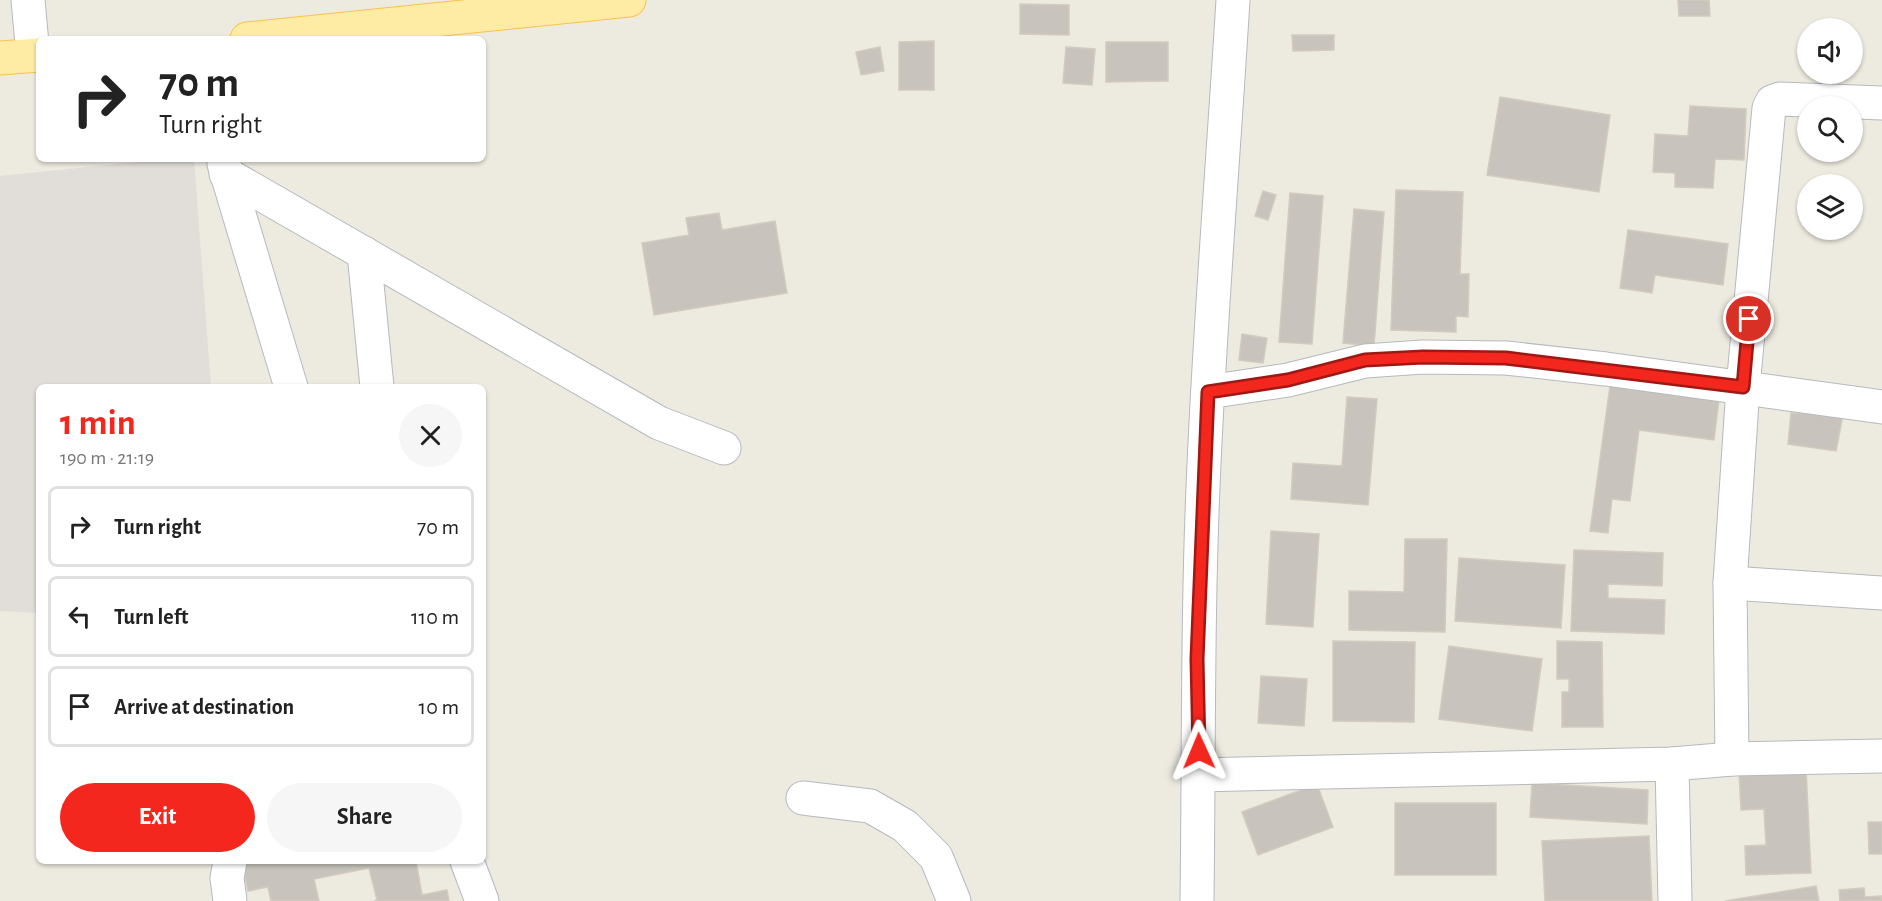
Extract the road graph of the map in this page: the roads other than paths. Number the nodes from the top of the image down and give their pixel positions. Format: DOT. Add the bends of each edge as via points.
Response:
graph roads {
  1 [pos="27,0"];
  2 [pos="629,0"];
  3 [pos="1233,0"];
  4 [pos="430,10"];
  5 [pos="266,36"];
  6 [pos="36,55"];
  7 [pos="0,58"];
  8 [pos="1882,103"];
  9 [pos="225,166"];
  10 [pos="364,253"];
  11 [pos="290,384"];
  12 [pos="377,384"];
  13 [pos="1743,387"];
  14 [pos="1208,392"];
  15 [pos="1882,407"];
  16 [pos="724,448"];
  17 [pos="1730,583"];
  18 [pos="1882,593"];
  19 [pos="1882,756"];
  20 [pos="1732,759"];
  21 [pos="1672,764"];
  22 [pos="1199,774"];
  23 [pos="802,798"];
  24 [pos="229,864"];
  25 [pos="468,864"];
  26 [pos="230,901"];
  27 [pos="482,901"];
  28 [pos="954,901"];
  29 [pos="1197,901"];
  30 [pos="1675,901"];
  1 -- 6 [label="street"];
  2 -- 4 [label="main road"];
  3 -- 14 [label="street"];
  4 -- 5 [label="main road"];
  6 -- 7 [label="main road"];
  8 -- 13 [label="street" via="1779,99 1769,108"];
  9 -- 10 [label="street"];
  9 -- 11 [label="street"];
  10 -- 12 [label="street"];
  10 -- 16 [label="street" via="660,423"];
  13 -- 14 [label="street" via="1506,358 1423,357 1365,360 1288,380"];
  13 -- 15 [label="street"];
  13 -- 17 [label="street"];
  14 -- 22 [label="street" via="1197,659"];
  17 -- 18 [label="street"];
  17 -- 20 [label="street"];
  19 -- 20 [label="street"];
  20 -- 21 [label="street"];
  21 -- 22 [label="street"];
  21 -- 30 [label="street"];
  22 -- 29 [label="street"];
  23 -- 28 [label="street" via="870,806 906,826 936,857"];
  24 -- 26 [label="street"];
  25 -- 27 [label="street"];
}
